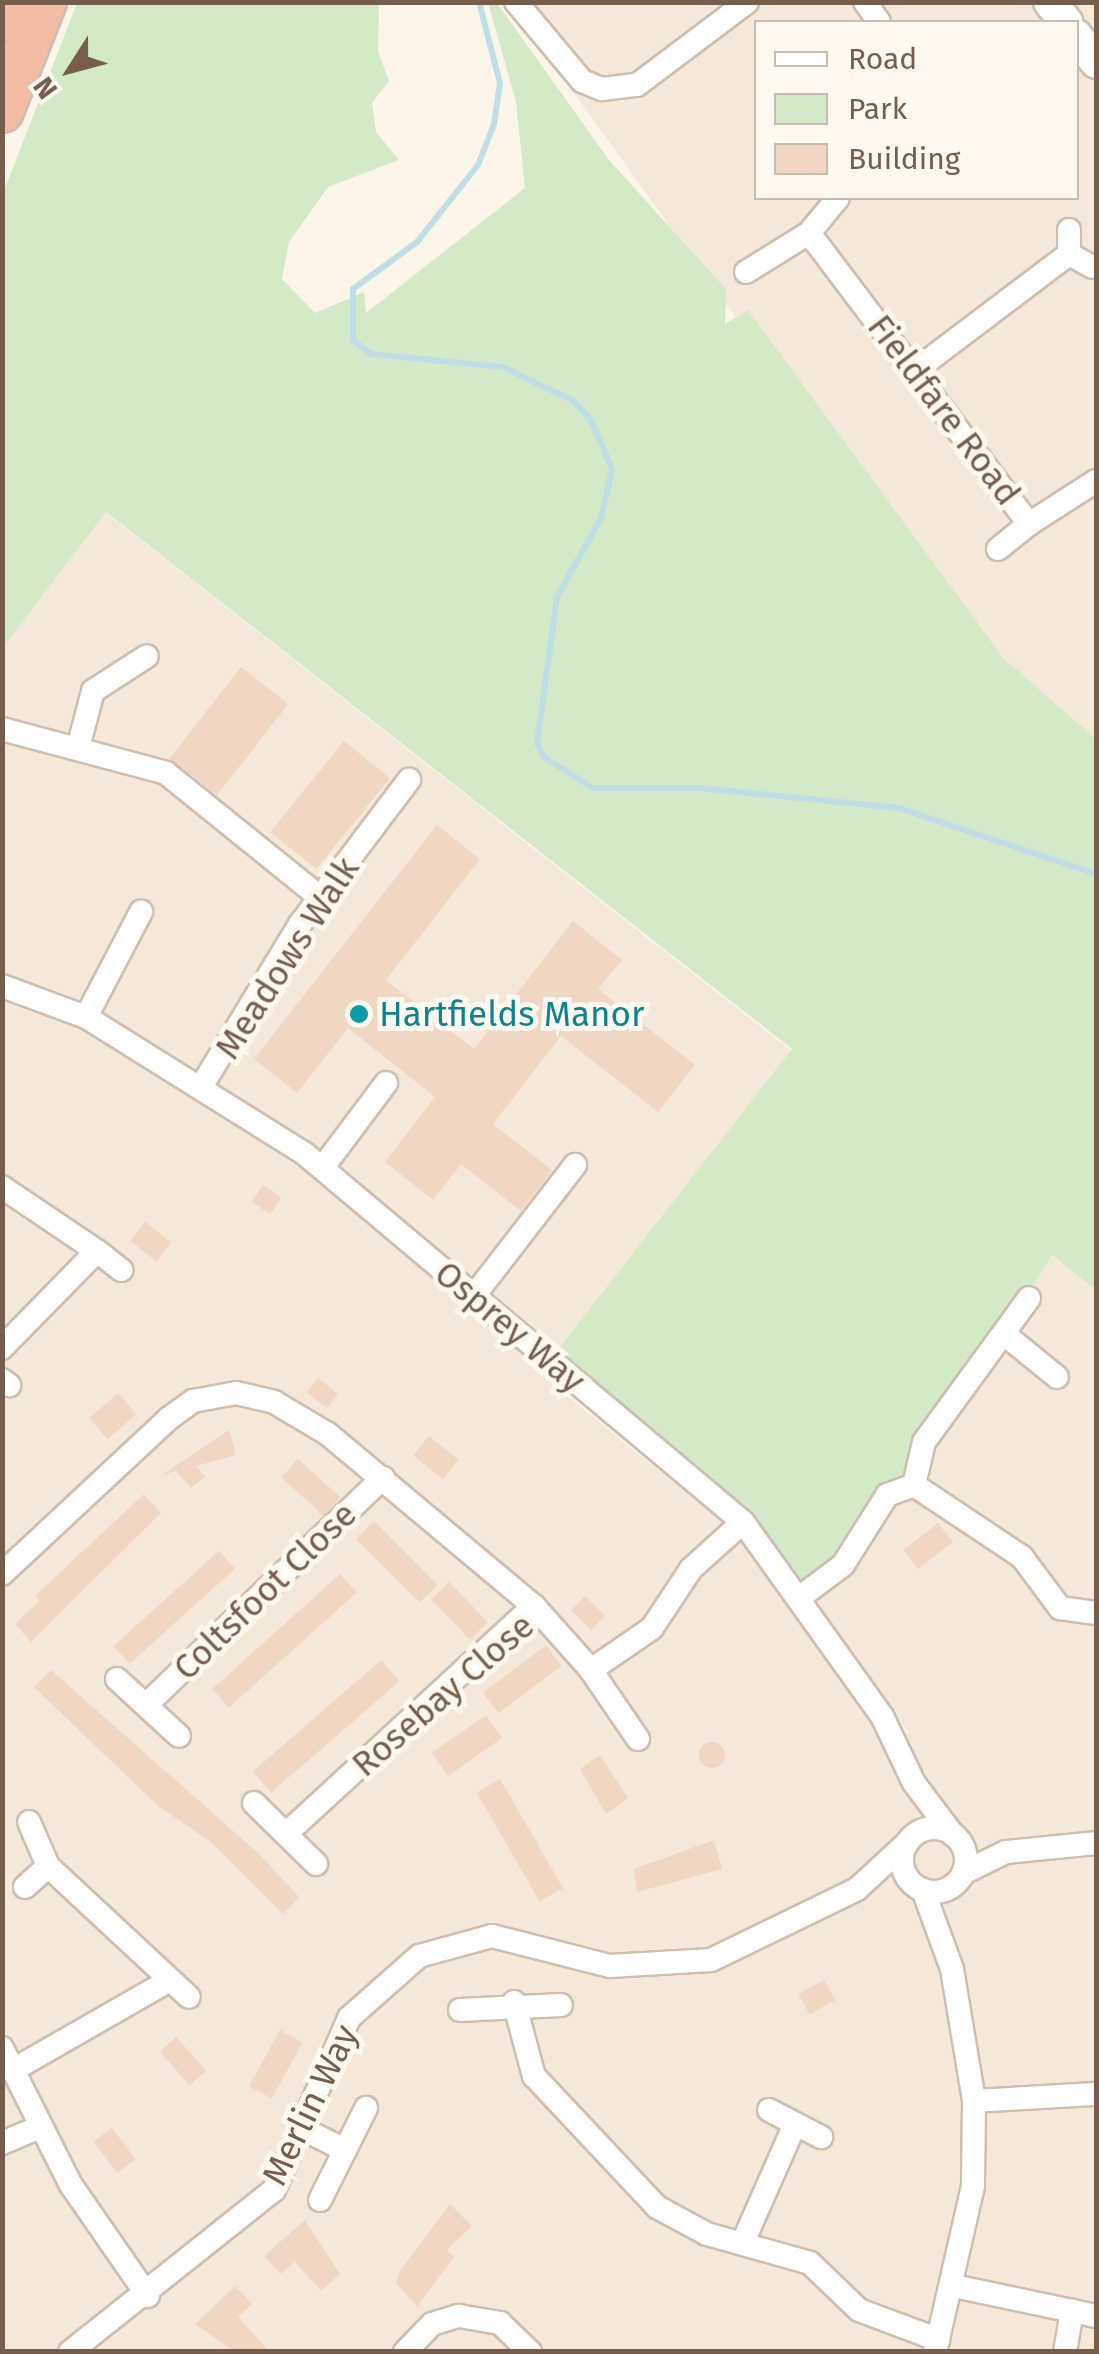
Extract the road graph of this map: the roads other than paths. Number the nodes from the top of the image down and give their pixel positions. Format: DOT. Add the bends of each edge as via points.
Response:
graph roads {
  1 [pos="9,2"];
  2 [pos="45,2"];
  3 [pos="516,2"];
  4 [pos="747,2"];
  5 [pos="2,19"];
  6 [pos="1079,42"];
  7 [pos="1096,62"];
  8 [pos="2,110"];
  9 [pos="836,200"];
  10 [pos="809,232"];
  11 [pos="1092,267"];
  12 [pos="746,272"];
  13 [pos="917,369"];
  14 [pos="1096,480"];
  15 [pos="1029,524"];
  16 [pos="998,549"];
  17 [pos="147,656"];
  18 [pos="2,729"];
  19 [pos="78,748"];
  20 [pos="409,780"];
  21 [pos="321,898"];
  22 [pos="140,912"];
  23 [pos="2,986"];
  24 [pos="86,1018"];
  25 [pos="386,1083"];
  26 [pos="201,1088"];
  27 [pos="574,1165"];
  28 [pos="322,1167"];
  29 [pos="2,1187"];
  30 [pos="97,1251"];
  31 [pos="122,1270"];
  32 [pos="473,1298"];
  33 [pos="1029,1298"];
  34 [pos="1004,1334"];
  35 [pos="2,1348"];
  36 [pos="1057,1377"];
  37 [pos="383,1478"];
  38 [pos="914,1485"];
  39 [pos="742,1522"];
  40 [pos="2,1574"];
  41 [pos="799,1598"];
  42 [pos="534,1606"];
  43 [pos="1096,1613"];
  44 [pos="591,1670"];
  45 [pos="117,1679"];
  46 [pos="147,1704"];
  47 [pos="179,1736"];
  48 [pos="638,1739"];
  49 [pos="914,1783"];
  50 [pos="254,1804"];
  51 [pos="29,1822"];
  52 [pos="288,1832"];
  53 [pos="955,1837"];
  54 [pos="908,1842"];
  55 [pos="1096,1844"];
  56 [pos="1006,1852"];
  57 [pos="316,1864"];
  58 [pos="48,1866"];
  59 [pos="961,1877"];
  60 [pos="26,1887"];
  61 [pos="858,1889"];
  62 [pos="919,1889"];
  63 [pos="942,1931"];
  64 [pos="170,1980"];
  65 [pos="190,1998"];
  66 [pos="514,2002"];
  67 [pos="560,2005"];
  68 [pos="460,2010"];
  69 [pos="2,2048"];
  70 [pos="13,2070"];
  71 [pos="1096,2094"];
  72 [pos="974,2101"];
  73 [pos="366,2108"];
  74 [pos="769,2110"];
  75 [pos="795,2124"];
  76 [pos="40,2127"];
  77 [pos="303,2129"];
  78 [pos="821,2138"];
  79 [pos="2,2142"];
  80 [pos="346,2150"];
  81 [pos="320,2200"];
  82 [pos="743,2242"];
  83 [pos="954,2286"];
  84 [pos="148,2296"];
  85 [pos="1072,2312"];
  86 [pos="1096,2316"];
  87 [pos="937,2346"];
  88 [pos="70,2352"];
  89 [pos="404,2352"];
  90 [pos="530,2352"];
  91 [pos="1065,2352"];
  1 -- 5 [label="highway"];
  2 -- 8 [label="highway"];
  3 -- 4 [label="street" via="582,81 609,89 637,85"];
  6 -- 7 [label="street"];
  9 -- 10 [label="street"];
  10 -- 12 [label="street"];
  10 -- 13 [label="street, Fieldfare Road"];
  11 -- 13 [label="street" via="1069,242"];
  13 -- 15 [label="street, Fieldfare Road"];
  14 -- 15 [label="street, Fieldfare Road"];
  15 -- 16 [label="street"];
  17 -- 19 [label="street" via="93,692"];
  18 -- 19 [label="street"];
  19 -- 21 [label="street" via="166,773"];
  20 -- 21 [label="street, Meadows Walk"];
  21 -- 26 [label="street, Meadows Walk"];
  22 -- 24 [label="street"];
  23 -- 24 [label="street, Osprey Way"];
  24 -- 26 [label="street, Osprey Way"];
  25 -- 28 [label="street"];
  26 -- 28 [label="street, Osprey Way"];
  27 -- 32 [label="street"];
  28 -- 32 [label="street, Osprey Way"];
  29 -- 30 [label="street"];
  30 -- 31 [label="street"];
  30 -- 35 [label="street"];
  32 -- 39 [label="street, Osprey Way"];
  33 -- 34 [label="street"];
  34 -- 36 [label="street"];
  34 -- 38 [label="street" via="924,1442"];
  37 -- 40 [label="street" via="274,1402 236,1393 193,1401"];
  37 -- 42 [label="street"];
  37 -- 46 [label="street, Coltsfoot Close"];
  38 -- 41 [label="street" via="886,1495 843,1565"];
  38 -- 43 [label="street" via="1022,1557 1060,1608"];
  39 -- 41 [label="street, Osprey Way"];
  39 -- 44 [label="street" via="691,1569 652,1628"];
  41 -- 49 [label="street, Osprey Way" via="882,1716"];
  42 -- 44 [label="street, Rosebay Close"];
  42 -- 52 [label="street, Rosebay Close"];
  44 -- 48 [label="street, Rosebay Close"];
  45 -- 46 [label="street"];
  46 -- 47 [label="street"];
  49 -- 53 [label="street, Osprey Way"];
  49 -- 54 [label="street"];
  50 -- 52 [label="street"];
  51 -- 58 [label="street"];
  52 -- 57 [label="street"];
  53 -- 54 [label="street" via="934,1828"];
  53 -- 56 [label="street"];
  53 -- 59 [label="street"];
  54 -- 61 [label="street, Merlin Way"];
  54 -- 62 [label="street" via="902,1867"];
  55 -- 56 [label="street"];
  56 -- 59 [label="street"];
  58 -- 60 [label="street"];
  58 -- 64 [label="street"];
  59 -- 62 [label="street"];
  59 -- 63 [label="street"];
  61 -- 62 [label="street, Merlin Way"];
  61 -- 77 [label="street, Merlin Way" via="711,1960 610,1966 492,1936 419,1956 349,2018"];
  62 -- 63 [label="street"];
  63 -- 72 [label="street"];
  64 -- 65 [label="street"];
  64 -- 70 [label="street"];
  66 -- 67 [label="street"];
  66 -- 68 [label="street"];
  66 -- 82 [label="street" via="525,2056 554,2103 657,2207"];
  69 -- 70 [label="street"];
  70 -- 76 [label="street"];
  71 -- 72 [label="street"];
  72 -- 83 [label="street" via="973,2186"];
  73 -- 80 [label="street"];
  74 -- 75 [label="street"];
  75 -- 78 [label="street"];
  75 -- 82 [label="street"];
  76 -- 79 [label="street"];
  76 -- 84 [label="street"];
  77 -- 80 [label="street"];
  77 -- 84 [label="street, Merlin Way" via="274,2190"];
  80 -- 81 [label="street"];
  82 -- 87 [label="street" via="810,2263 860,2310"];
  83 -- 85 [label="street"];
  83 -- 87 [label="street"];
  84 -- 88 [label="street, Merlin Way"];
  85 -- 86 [label="street"];
  85 -- 91 [label="street"];
  89 -- 90 [label="street" via="432,2324 459,2316 500,2323"];
}
